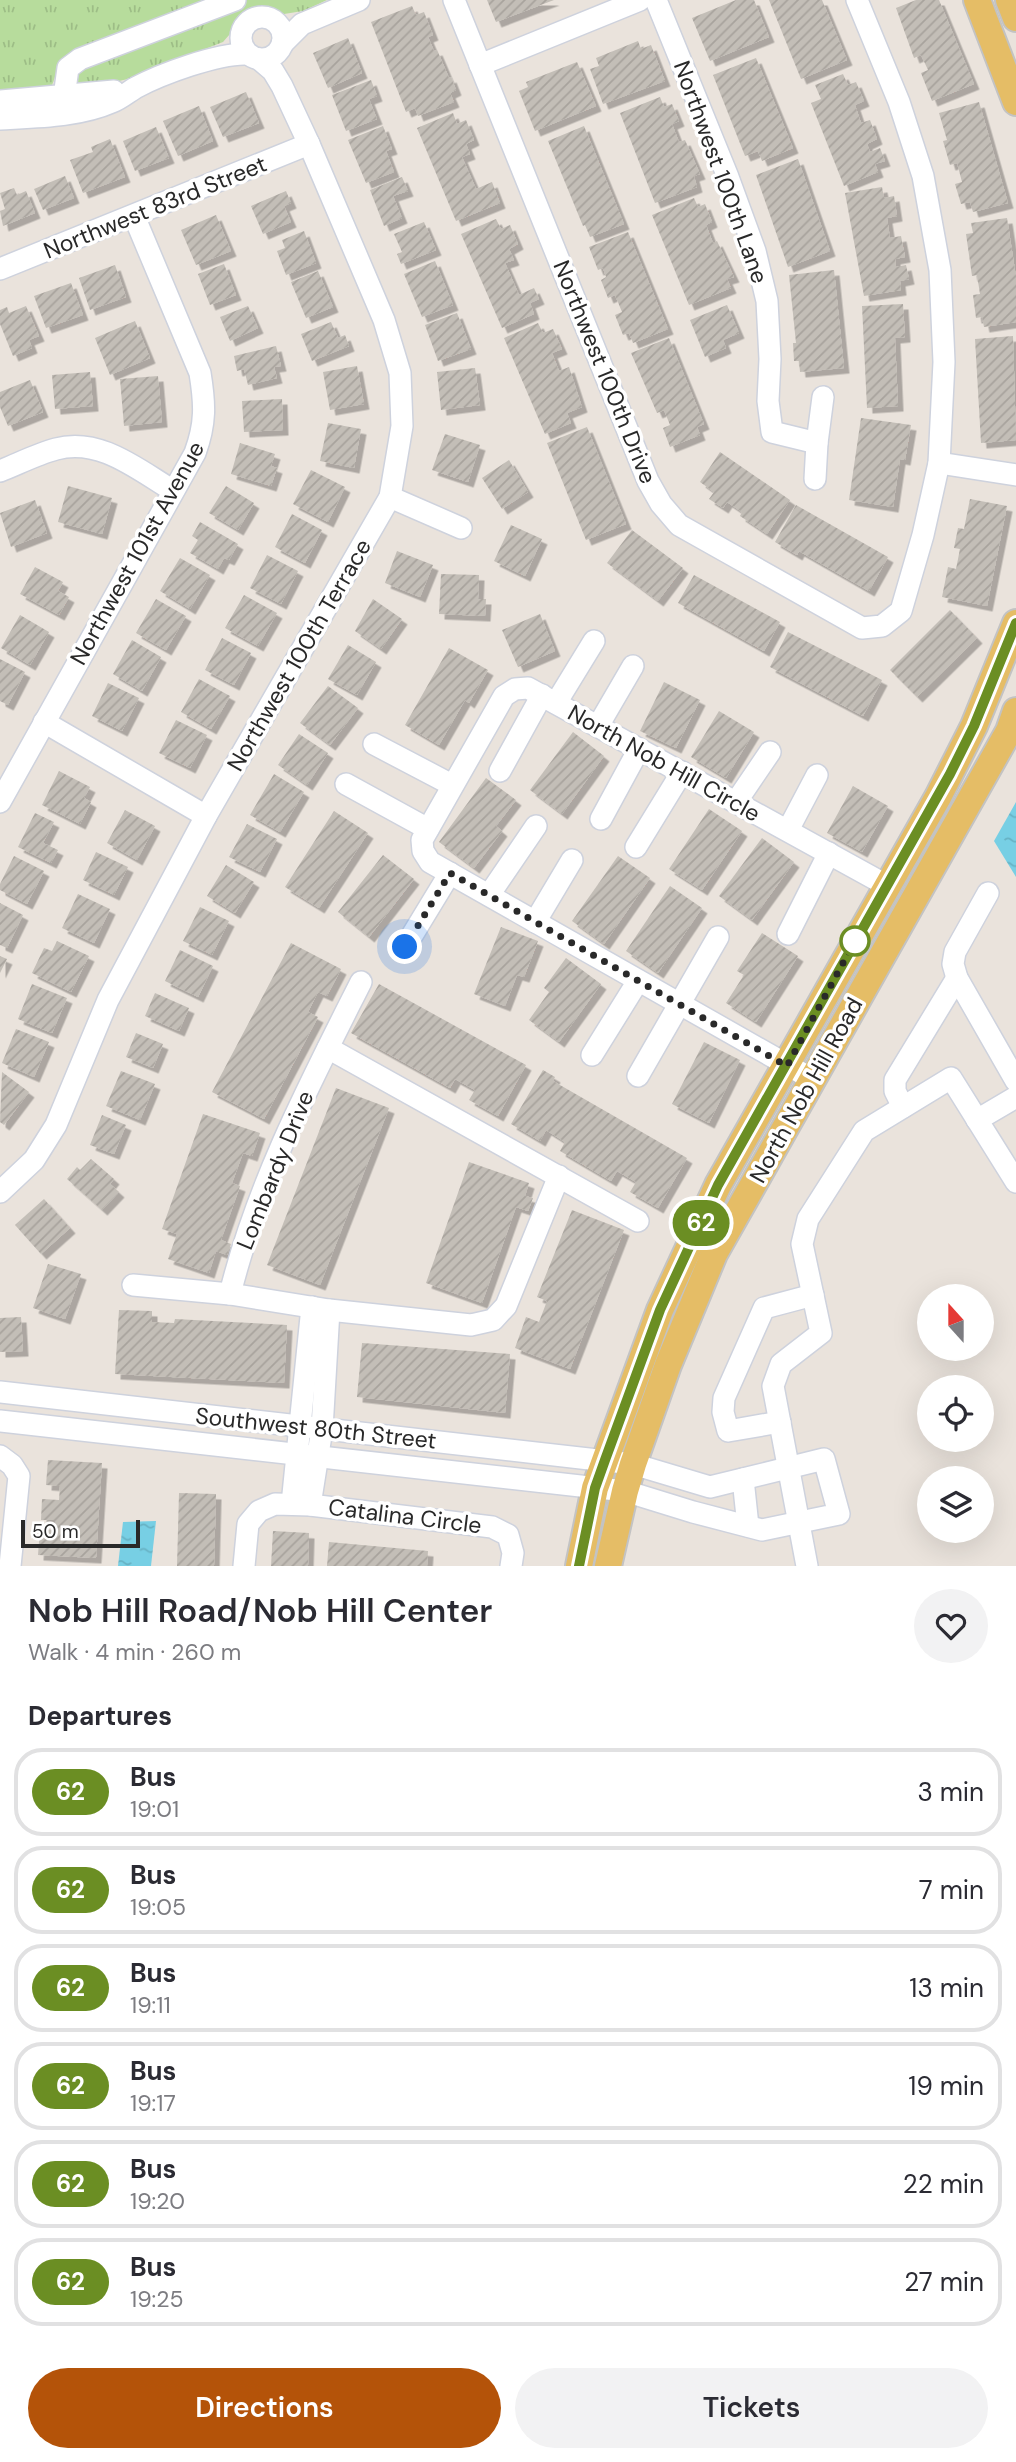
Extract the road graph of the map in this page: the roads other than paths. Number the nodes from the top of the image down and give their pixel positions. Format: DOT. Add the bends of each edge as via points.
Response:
graph roads {
  1 [pos="333,0"];
  2 [pos="359,0"];
  3 [pos="454,0"];
  4 [pos="640,0"];
  5 [pos="656,0"];
  6 [pos="857,0"];
  7 [pos="977,0"];
  8 [pos="1009,0"];
  9 [pos="1016,18"];
  10 [pos="307,21"];
  11 [pos="256,29"];
  12 [pos="480,65"];
  13 [pos="137,87"];
  14 [pos="64,97"];
  15 [pos="0,101"];
  16 [pos="1016,103"];
  17 [pos="0,119"];
  18 [pos="309,145"];
  19 [pos="134,216"];
  20 [pos="0,269"];
  21 [pos="823,397"];
  22 [pos="817,443"];
  23 [pos="939,463"];
  24 [pos="0,471"];
  25 [pos="1016,475"];
  26 [pos="815,479"];
  27 [pos="172,490"];
  28 [pos="390,497"];
  29 [pos="461,528"];
  30 [pos="1016,623"];
  31 [pos="594,641"];
  32 [pos="633,666"];
  33 [pos="549,699"];
  34 [pos="1016,711"];
  35 [pos="44,722"];
  36 [pos="598,726"];
  37 [pos="374,744"];
  38 [pos="639,749"];
  39 [pos="770,751"];
  40 [pos="500,771"];
  41 [pos="682,772"];
  42 [pos="817,775"];
  43 [pos="346,784"];
  44 [pos="452,785"];
  45 [pos="0,802"];
  46 [pos="736,802"];
  47 [pos="206,816"];
  48 [pos="601,818"];
  49 [pos="536,826"];
  50 [pos="428,829"];
  51 [pos="788,830"];
  52 [pos="636,847"];
  53 [pos="829,853"];
  54 [pos="572,860"];
  55 [pos="450,873"];
  56 [pos="886,885"];
  57 [pos="988,893"];
  58 [pos="489,895"];
  59 [pos="535,922"];
  60 [pos="788,934"];
  61 [pos="718,937"];
  62 [pos="405,947"];
  63 [pos="957,978"];
  64 [pos="638,981"];
  65 [pos="361,982"];
  66 [pos="679,1004"];
  67 [pos="328,1048"];
  68 [pos="592,1055"];
  69 [pos="787,1066"];
  70 [pos="638,1076"];
  71 [pos="813,1079"];
  72 [pos="1016,1081"];
  73 [pos="1016,1097"];
  74 [pos="903,1107"];
  75 [pos="977,1120"];
  76 [pos="1014,1173"];
  77 [pos="559,1176"];
  78 [pos="0,1192"];
  79 [pos="638,1221"];
  80 [pos="133,1285"];
  81 [pos="230,1294"];
  82 [pos="813,1295"];
  83 [pos="320,1309"];
  84 [pos="317,1357"];
  85 [pos="0,1392"];
  86 [pos="0,1421"];
  87 [pos="780,1422"];
  88 [pos="300,1428"];
  89 [pos="322,1429"];
  90 [pos="307,1455"];
  91 [pos="0,1456"];
  92 [pos="605,1460"];
  93 [pos="633,1464"];
  94 [pos="788,1468"];
  95 [pos="743,1479"];
  96 [pos="595,1488"];
  97 [pos="625,1491"];
  98 [pos="301,1504"];
  99 [pos="799,1523"];
  100 [pos="748,1526"];
  101 [pos="10,1566"];
  102 [pos="244,1566"];
  103 [pos="511,1566"];
  104 [pos="579,1566"];
  105 [pos="608,1566"];
  106 [pos="807,1566"];
  1 -- 10 [label="street"];
  2 -- 10 [label="street"];
  3 -- 12 [label="street, Northwest 100th Drive"];
  4 -- 12 [label="street"];
  5 -- 22 [label="street, Northwest 100th Lane" via="755,251 767,301 772,432"];
  6 -- 23 [label="street" via="899,102 923,176 940,270 944,362"];
  7 -- 16 [label="main road"];
  8 -- 9 [label="main road"];
  10 -- 11 [label="street"];
  11 -- 13 [label="street" via="215,57"];
  11 -- 14 [label="street" via="80,59 68,68"];
  11 -- 18 [label="street, Northwest 100th Terrace"];
  12 -- 23 [label="street, Northwest 100th Drive" via="648,481 679,525 862,628 882,625 901,611"];
  13 -- 14 [label="street"];
  13 -- 17 [label="street" via="96,108"];
  14 -- 15 [label="street"];
  18 -- 19 [label="street, Northwest 83rd Street"];
  18 -- 28 [label="street, Northwest 100th Terrace" via="384,320 400,373 402,426"];
  19 -- 20 [label="street, Northwest 83rd Street"];
  19 -- 27 [label="street, Northwest 101st Avenue" via="200,373 205,400 195,453"];
  21 -- 22 [label="street"];
  22 -- 26 [label="street"];
  23 -- 25 [label="street"];
  24 -- 27 [label="street" via="57,449 82,446 111,453"];
  27 -- 35 [label="street, Northwest 101st Avenue"];
  28 -- 29 [label="street"];
  28 -- 47 [label="street, Northwest 100th Terrace"];
  30 -- 56 [label="main road, North Nob Hill Road" via="974,726"];
  31 -- 33 [label="street"];
  32 -- 36 [label="street"];
  33 -- 36 [label="street, North Nob Hill Circle"];
  33 -- 40 [label="street"];
  33 -- 44 [label="street, North Nob Hill Circle" via="528,688 503,696"];
  34 -- 71 [label="main road, North Nob Hill Road" via="1009,731"];
  35 -- 45 [label="street, Northwest 101st Avenue"];
  35 -- 47 [label="street"];
  36 -- 38 [label="street, North Nob Hill Circle"];
  37 -- 44 [label="street"];
  38 -- 41 [label="street, North Nob Hill Circle"];
  38 -- 48 [label="street"];
  39 -- 46 [label="street"];
  41 -- 46 [label="street, North Nob Hill Circle"];
  41 -- 52 [label="street"];
  42 -- 51 [label="street"];
  43 -- 50 [label="street"];
  44 -- 50 [label="street, North Nob Hill Circle"];
  46 -- 51 [label="street, North Nob Hill Circle"];
  47 -- 78 [label="street, Northwest 100th Terrace" via="108,1000 57,1125 34,1160"];
  49 -- 58 [label="street"];
  50 -- 55 [label="street" via="423,851 430,862"];
  51 -- 53 [label="street, North Nob Hill Circle"];
  53 -- 56 [label="street, North Nob Hill Circle"];
  53 -- 60 [label="street"];
  54 -- 59 [label="street"];
  55 -- 58 [label="street"];
  55 -- 62 [label="street"];
  56 -- 69 [label="main road, North Nob Hill Road"];
  57 -- 63 [label="street" via="955,952"];
  58 -- 59 [label="street"];
  59 -- 64 [label="street"];
  61 -- 66 [label="street"];
  63 -- 72 [label="street"];
  63 -- 74 [label="street" via="895,1080"];
  64 -- 66 [label="street"];
  64 -- 68 [label="street"];
  65 -- 67 [label="street, Lombardy Drive"];
  66 -- 69 [label="street"];
  66 -- 70 [label="street"];
  67 -- 77 [label="street"];
  67 -- 81 [label="street, Lombardy Drive" via="292,1119"];
  69 -- 71 [label="street"];
  69 -- 92 [label="main road, North Nob Hill Road" via="718,1185 660,1310"];
  71 -- 93 [label="main road, North Nob Hill Road" via="714,1254"];
  73 -- 75 [label="street"];
  74 -- 75 [label="street" via="951,1078"];
  74 -- 82 [label="street" via="864,1131 808,1219 802,1244"];
  75 -- 76 [label="street"];
  77 -- 79 [label="street"];
  77 -- 83 [label="street" via="506,1306 493,1320 471,1325"];
  80 -- 81 [label="street"];
  81 -- 83 [label="street"];
  82 -- 87 [label="street" via="821,1332 780,1364 773,1386"];
  82 -- 87 [label="street" via="764,1308 724,1398 728,1431"];
  83 -- 84 [label="street" via="337,1337 333,1354"];
  84 -- 88 [label="street"];
  84 -- 89 [label="street"];
  85 -- 88 [label="street, Southwest 80th Street"];
  86 -- 90 [label="street, Southwest 80th Street"];
  87 -- 94 [label="street"];
  88 -- 89 [label="street, Southwest 80th Street"];
  88 -- 90 [label="street"];
  89 -- 90 [label="street"];
  89 -- 92 [label="street, Southwest 80th Street"];
  90 -- 96 [label="street, Southwest 80th Street"];
  90 -- 98 [label="street, Catalina Circle"];
  91 -- 101 [label="street" via="19,1476"];
  92 -- 93 [label="street, Southwest 80th Street"];
  92 -- 96 [label="main road, North Nob Hill Road"];
  93 -- 95 [label="street, Southwest 80th Street" via="709,1487"];
  93 -- 97 [label="main road, North Nob Hill Road"];
  94 -- 95 [label="street, Southwest 80th Street"];
  94 -- 99 [label="street"];
  94 -- 99 [label="street, Southwest 80th Street" via="824,1459 838,1514"];
  95 -- 100 [label="street"];
  96 -- 97 [label="street, Southwest 80th Street"];
  96 -- 104 [label="main road, North Nob Hill Road"];
  97 -- 100 [label="street, Southwest 80th Street"];
  97 -- 105 [label="main road, North Nob Hill Road"];
  98 -- 102 [label="street, Catalina Circle" via="275,1504 259,1511 248,1524"];
  98 -- 103 [label="street, Catalina Circle" via="492,1527 508,1535"];
  99 -- 100 [label="street, Southwest 80th Street" via="762,1530"];
  99 -- 106 [label="street"];
}
